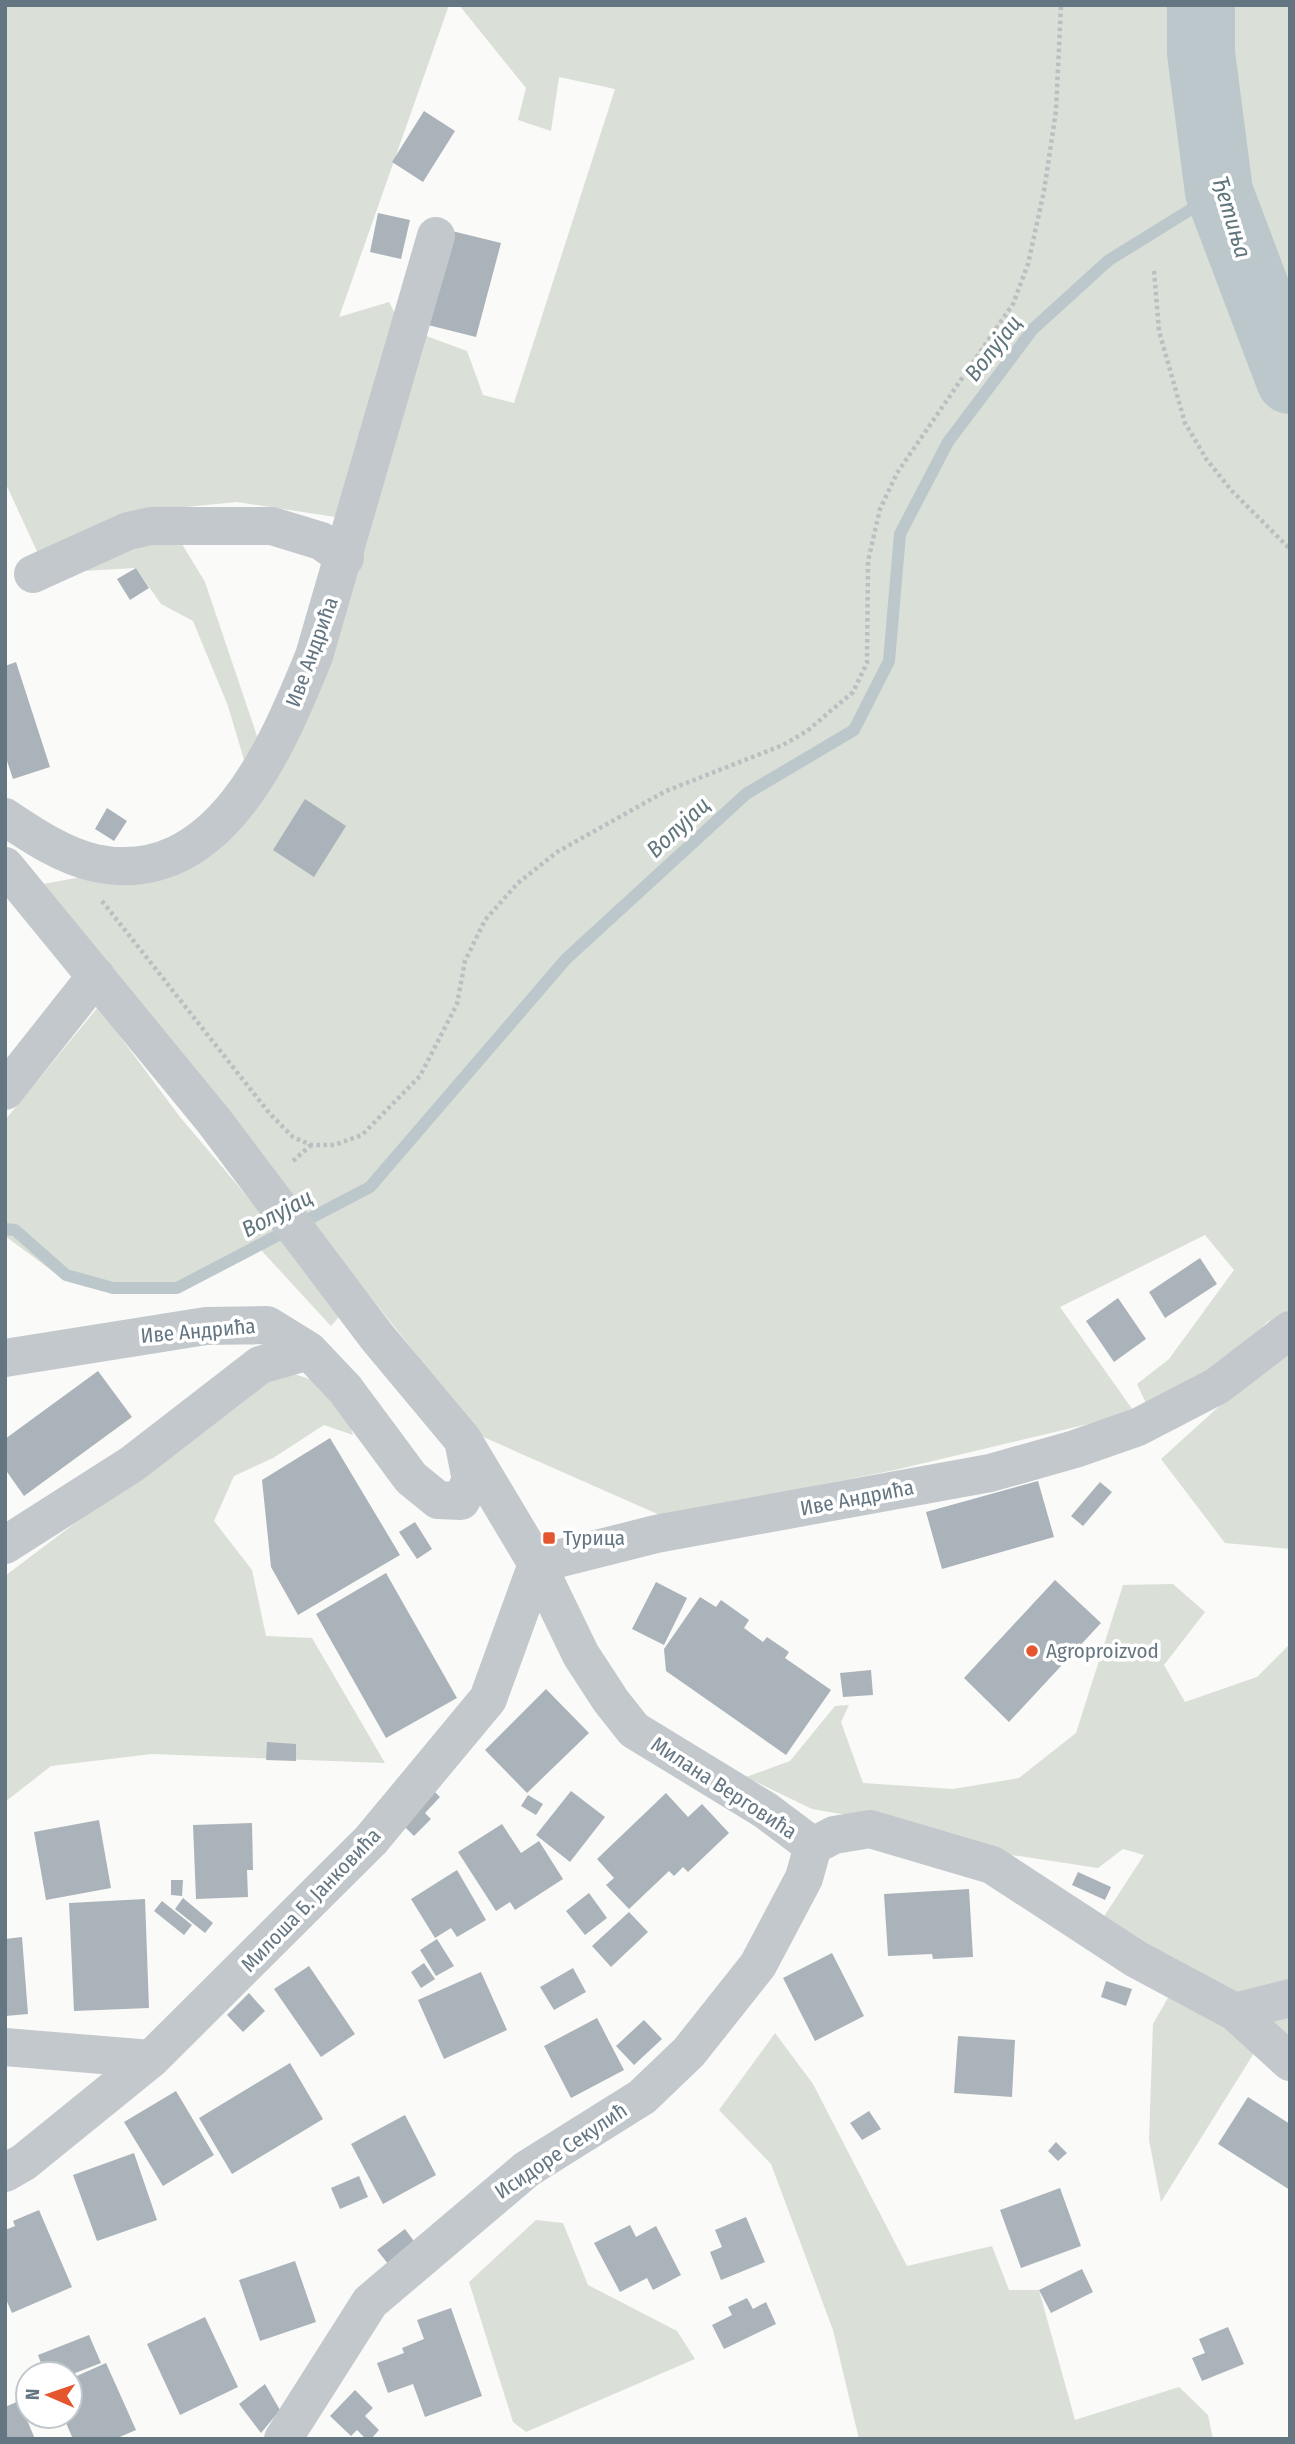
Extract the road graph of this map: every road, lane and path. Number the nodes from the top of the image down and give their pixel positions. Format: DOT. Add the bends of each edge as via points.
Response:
graph roads {
  1 [pos="1061,5"];
  2 [pos="436,236"];
  3 [pos="1154,271"];
  4 [pos="1290,549"];
  5 [pos="345,558"];
  6 [pos="33,574"];
  7 [pos="5,817"];
  8 [pos="82,859"];
  9 [pos="5,866"];
  10 [pos="96,976"];
  11 [pos="5,1091"];
  12 [pos="1290,1331"];
  13 [pos="309,1351"];
  14 [pos="5,1358"];
  15 [pos="463,1440"];
  16 [pos="11,1534"];
  17 [pos="537,1564"];
  18 [pos="813,1846"];
  19 [pos="1290,1998"];
  20 [pos="1235,2012"];
  21 [pos="5,2047"];
  22 [pos="151,2059"];
  23 [pos="1290,2062"];
  24 [pos="5,2174"];
  25 [pos="283,2439"];
  1 -- 8 [label="path" via="1056,111 1028,264 1013,304 897,473 880,509 868,561 867,663 853,692 783,745 666,791 557,852 518,883 485,920 465,961 457,1004 420,1076 362,1135 334,1145 293,1137 88,883"];
  2 -- 5 [label="street, Иве Андрића"];
  3 -- 4 [label="path" via="1159,331 1185,423 1231,490"];
  5 -- 6 [label="street" via="321,541 272,526 151,526 128,531"];
  5 -- 8 [label="street, Иве Андрића" via="292,710 229,816 178,855 157,862 113,864"];
  7 -- 8 [label="street, Иве Андрића"];
  9 -- 10 [label="street, Иве Андрића"];
  10 -- 11 [label="street"];
  10 -- 15 [label="street, Иве Андрића" via="377,1338"];
  12 -- 17 [label="street, Иве Андрића" via="1217,1386 1138,1427 1075,1449 990,1473 656,1534"];
  13 -- 14 [label="street, Иве Андрића" via="267,1325 206,1326"];
  13 -- 15 [label="street, Иве Андрића" via="345,1389 411,1478 438,1500 461,1501 471,1480"];
  13 -- 16 [label="street" via="260,1365 132,1464"];
  15 -- 17 [label="street, Иве Андрића"];
  17 -- 18 [label="street, Милана Верговића" via="581,1655 634,1730 765,1810"];
  17 -- 22 [label="street, Милоша Б. Јанковића" via="488,1699 371,1840"];
  18 -- 20 [label="street, Милана Верговића" via="834,1835 870,1829 992,1865 1136,1959"];
  18 -- 25 [label="street, Исидоре Секулић" via="804,1878 758,1965 689,2052 642,2097 527,2169 370,2302"];
  19 -- 20 [label="street"];
  20 -- 23 [label="street, Милана Верговића"];
  21 -- 22 [label="street"];
  22 -- 24 [label="street, Милоша Б. Јанковића"];
}
